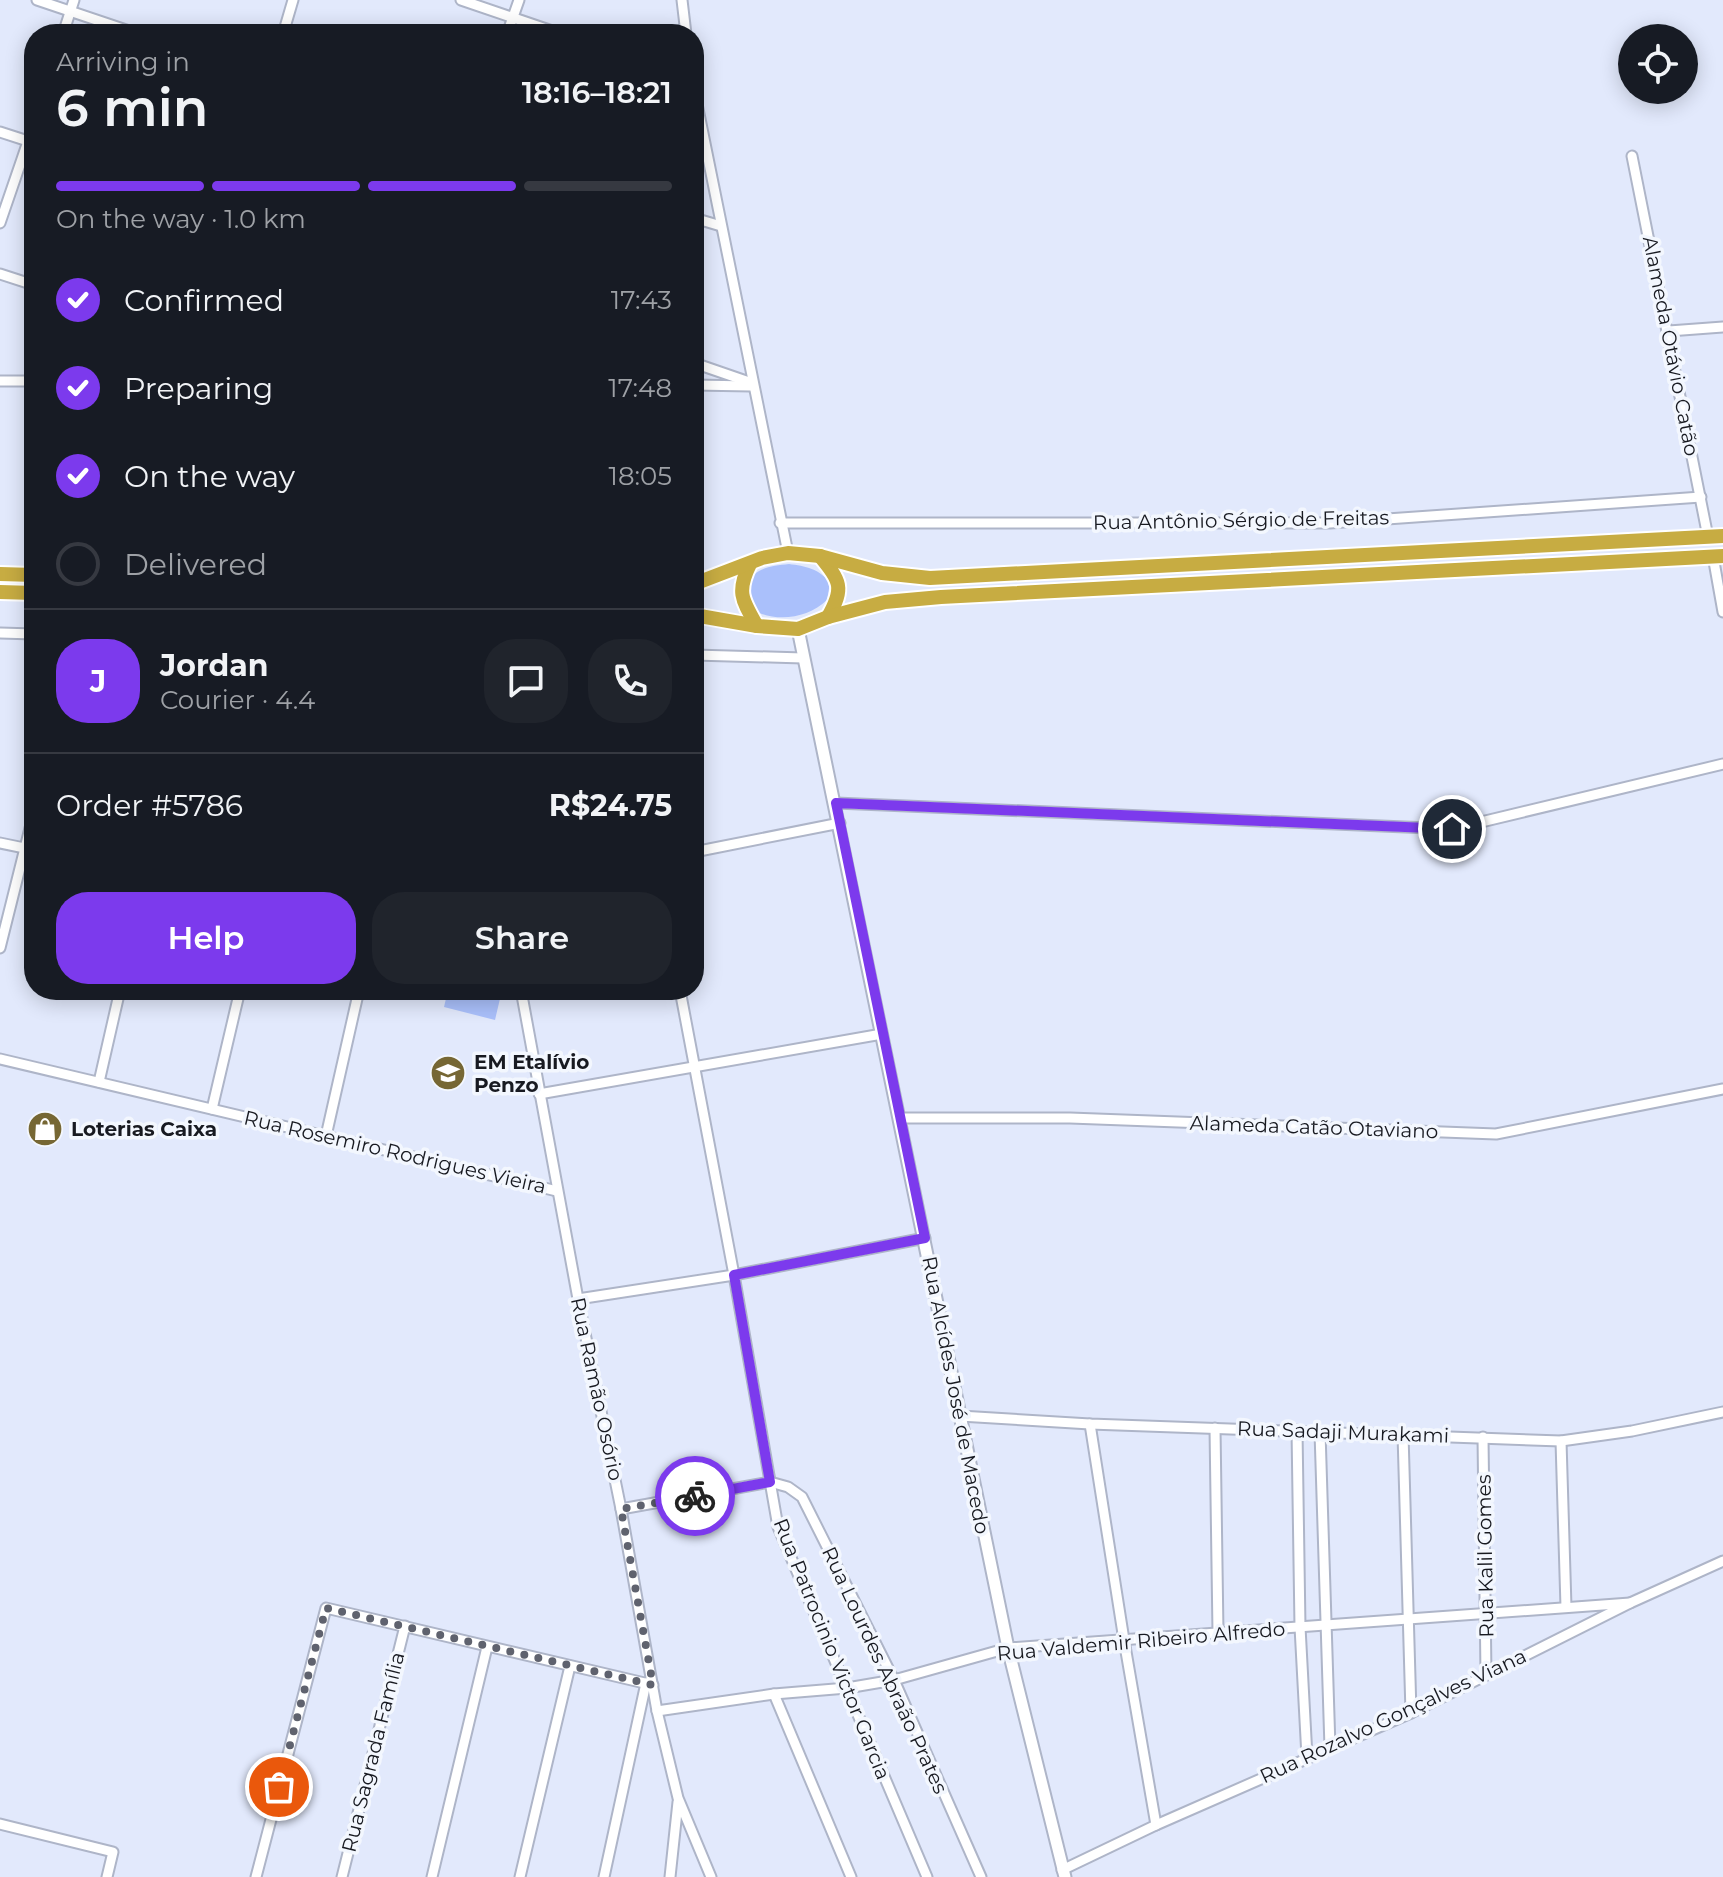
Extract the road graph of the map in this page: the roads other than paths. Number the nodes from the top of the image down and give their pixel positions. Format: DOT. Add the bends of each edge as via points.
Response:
graph roads {
  1 [pos="37,0"];
  2 [pos="74,0"];
  3 [pos="293,0"];
  4 [pos="461,0"];
  5 [pos="519,0"];
  6 [pos="682,0"];
  7 [pos="71,12"];
  8 [pos="513,18"];
  9 [pos="67,24"];
  10 [pos="108,24"];
  11 [pos="286,24"];
  12 [pos="511,24"];
  13 [pos="531,24"];
  14 [pos="685,24"];
  15 [pos="0,132"];
  16 [pos="24,140"];
  17 [pos="704,140"];
  18 [pos="1632,156"];
  19 [pos="24,160"];
  20 [pos="704,221"];
  21 [pos="0,223"];
  22 [pos="721,226"];
  23 [pos="0,274"];
  24 [pos="24,282"];
  25 [pos="1723,327"];
  26 [pos="1669,331"];
  27 [pos="704,367"];
  28 [pos="0,381"];
  29 [pos="24,381"];
  30 [pos="753,384"];
  31 [pos="704,385"];
  32 [pos="1701,497"];
  33 [pos="780,523"];
  34 [pos="1716,536"];
  35 [pos="788,553"];
  36 [pos="820,556"];
  37 [pos="1718,556"];
  38 [pos="750,564"];
  39 [pos="0,574"];
  40 [pos="24,575"];
  41 [pos="704,580"];
  42 [pos="0,592"];
  43 [pos="24,593"];
  44 [pos="1723,612"];
  45 [pos="704,617"];
  46 [pos="828,617"];
  47 [pos="757,626"];
  48 [pos="798,629"];
  49 [pos="0,633"];
  50 [pos="24,634"];
  51 [pos="704,655"];
  52 [pos="803,658"];
  53 [pos="1723,764"];
  54 [pos="836,803"];
  55 [pos="840,823"];
  56 [pos="0,843"];
  57 [pos="24,848"];
  58 [pos="704,850"];
  59 [pos="24,869"];
  60 [pos="0,948"];
  61 [pos="118,1000"];
  62 [pos="238,1000"];
  63 [pos="357,1000"];
  64 [pos="523,1000"];
  65 [pos="682,1000"];
  66 [pos="882,1034"];
  67 [pos="0,1059"];
  68 [pos="695,1066"];
  69 [pos="99,1082"];
  70 [pos="1723,1089"];
  71 [pos="539,1094"];
  72 [pos="212,1109"];
  73 [pos="900,1118"];
  74 [pos="326,1136"];
  75 [pos="557,1191"];
  76 [pos="925,1238"];
  77 [pos="734,1275"];
  78 [pos="578,1299"];
  79 [pos="1723,1412"];
  80 [pos="960,1416"];
  81 [pos="1090,1424"];
  82 [pos="1215,1428"];
  83 [pos="1297,1430"];
  84 [pos="1320,1432"];
  85 [pos="1403,1434"];
  86 [pos="1483,1437"];
  87 [pos="1561,1441"];
  88 [pos="770,1482"];
  89 [pos="621,1509"];
  90 [pos="1723,1561"];
  91 [pos="1630,1603"];
  92 [pos="1566,1607"];
  93 [pos="1486,1613"];
  94 [pos="1410,1619"];
  95 [pos="1326,1625"];
  96 [pos="405,1626"];
  97 [pos="1300,1627"];
  98 [pos="1218,1633"];
  99 [pos="1124,1640"];
  100 [pos="487,1647"];
  101 [pos="1008,1648"];
  102 [pos="570,1666"];
  103 [pos="1486,1675"];
  104 [pos="894,1680"];
  105 [pos="650,1684"];
  106 [pos="847,1688"];
  107 [pos="774,1694"];
  108 [pos="657,1711"];
  109 [pos="1411,1713"];
  110 [pos="1330,1748"];
  111 [pos="1307,1757"];
  112 [pos="678,1798"];
  113 [pos="0,1824"];
  114 [pos="1156,1825"];
  115 [pos="1064,1873"];
  116 [pos="107,1877"];
  117 [pos="256,1877"];
  118 [pos="342,1877"];
  119 [pos="432,1877"];
  120 [pos="520,1877"];
  121 [pos="604,1877"];
  122 [pos="670,1877"];
  123 [pos="711,1877"];
  124 [pos="851,1877"];
  125 [pos="927,1877"];
  126 [pos="981,1877"];
  1 -- 7 [label="street"];
  2 -- 7 [label="street"];
  3 -- 11 [label="street"];
  4 -- 8 [label="street"];
  5 -- 8 [label="street"];
  6 -- 14 [label="street"];
  7 -- 9 [label="street"];
  7 -- 10 [label="street"];
  8 -- 12 [label="street"];
  8 -- 13 [label="street"];
  15 -- 16 [label="street"];
  17 -- 22 [label="street"];
  18 -- 26 [label="street, Alameda Otávio Catão"];
  19 -- 21 [label="street"];
  20 -- 22 [label="street"];
  22 -- 30 [label="street"];
  23 -- 24 [label="street"];
  25 -- 26 [label="street"];
  26 -- 32 [label="street, Alameda Otávio Catão"];
  27 -- 30 [label="street"];
  28 -- 29 [label="street"];
  30 -- 31 [label="street"];
  30 -- 33 [label="street"];
  32 -- 33 [label="street, Rua Antônio Sérgio de Freitas" via="1330,523"];
  32 -- 34 [label="street, Alameda Otávio Catão"];
  33 -- 35 [label="street"];
  34 -- 36 [label="highway" via="930,578 882,573"];
  35 -- 36 [label="highway"];
  35 -- 38 [label="highway"];
  36 -- 46 [label="highway" via="840,587"];
  37 -- 44 [label="street" via="1715,573"];
  37 -- 46 [label="highway" via="941,597 885,602"];
  38 -- 41 [label="highway"];
  38 -- 47 [label="highway" via="741,599"];
  39 -- 40 [label="highway"];
  42 -- 43 [label="highway"];
  45 -- 47 [label="highway"];
  46 -- 48 [label="highway"];
  47 -- 48 [label="highway"];
  48 -- 52 [label="street, Rua Alcídes José de Macedo"];
  49 -- 50 [label="street"];
  51 -- 52 [label="street"];
  52 -- 54 [label="street, Rua Alcídes José de Macedo"];
  53 -- 54 [label="street" via="1452,829"];
  54 -- 55 [label="street, Rua Alcídes José de Macedo"];
  55 -- 58 [label="street"];
  55 -- 66 [label="street, Rua Alcídes José de Macedo"];
  56 -- 57 [label="street"];
  59 -- 60 [label="street"];
  61 -- 69 [label="street"];
  62 -- 72 [label="street"];
  63 -- 74 [label="street"];
  64 -- 71 [label="street, Rua Ramão Osório"];
  65 -- 68 [label="street, Rua Patrocinio Victor Garcia"];
  66 -- 68 [label="street"];
  66 -- 73 [label="street, Rua Alcídes José de Macedo"];
  67 -- 69 [label="street, Rua Rosemiro Rodrigues Vieira"];
  68 -- 71 [label="street"];
  68 -- 77 [label="street, Rua Patrocinio Victor Garcia"];
  69 -- 72 [label="street, Rua Rosemiro Rodrigues Vieira"];
  70 -- 73 [label="street, Alameda Catão Otaviano" via="1496,1134 1070,1118"];
  71 -- 75 [label="street, Rua Ramão Osório"];
  72 -- 74 [label="street, Rua Rosemiro Rodrigues Vieira"];
  73 -- 76 [label="street, Rua Alcídes José de Macedo"];
  74 -- 75 [label="street, Rua Rosemiro Rodrigues Vieira"];
  75 -- 78 [label="street, Rua Ramão Osório"];
  76 -- 77 [label="street"];
  76 -- 80 [label="street, Rua Alcídes José de Macedo"];
  77 -- 78 [label="street"];
  77 -- 88 [label="street, Rua Patrocinio Victor Garcia"];
  78 -- 89 [label="street, Rua Ramão Osório"];
  79 -- 87 [label="street, Rua Sadaji Murakami"];
  80 -- 81 [label="street, Rua Sadaji Murakami"];
  80 -- 101 [label="street, Rua Alcídes José de Macedo"];
  81 -- 82 [label="street, Rua Sadaji Murakami"];
  81 -- 99 [label="street"];
  82 -- 83 [label="street, Rua Sadaji Murakami"];
  82 -- 98 [label="street"];
  83 -- 84 [label="street, Rua Sadaji Murakami"];
  83 -- 97 [label="street"];
  84 -- 85 [label="street, Rua Sadaji Murakami"];
  84 -- 95 [label="street"];
  85 -- 86 [label="street, Rua Sadaji Murakami"];
  85 -- 94 [label="street"];
  86 -- 87 [label="street, Rua Sadaji Murakami"];
  86 -- 93 [label="street, Rua Kalil Gomes"];
  87 -- 92 [label="street"];
  88 -- 89 [label="street"];
  88 -- 104 [label="street, Rua Lourdes Abraão Prates" via="802,1497"];
  88 -- 106 [label="street, Rua Patrocinio Victor Garcia" via="778,1527"];
  89 -- 105 [label="street, Rua Ramão Osório"];
  90 -- 91 [label="street, Rua Rozalvo Gonçalves Viana"];
  91 -- 92 [label="street, Rua Valdemir Ribeiro Alfredo"];
  91 -- 103 [label="street, Rua Rozalvo Gonçalves Viana"];
  92 -- 93 [label="street, Rua Valdemir Ribeiro Alfredo"];
  93 -- 94 [label="street, Rua Valdemir Ribeiro Alfredo"];
  93 -- 103 [label="street, Rua Kalil Gomes"];
  94 -- 95 [label="street, Rua Valdemir Ribeiro Alfredo"];
  94 -- 109 [label="street"];
  95 -- 97 [label="street, Rua Valdemir Ribeiro Alfredo"];
  95 -- 110 [label="street"];
  96 -- 100 [label="street"];
  96 -- 117 [label="street" via="326,1608"];
  96 -- 118 [label="street, Rua Sagrada Família"];
  97 -- 98 [label="street, Rua Valdemir Ribeiro Alfredo"];
  97 -- 111 [label="street"];
  98 -- 99 [label="street, Rua Valdemir Ribeiro Alfredo"];
  99 -- 101 [label="street, Rua Valdemir Ribeiro Alfredo"];
  99 -- 114 [label="street"];
  100 -- 102 [label="street"];
  100 -- 119 [label="street"];
  101 -- 104 [label="street, Rua Valdemir Ribeiro Alfredo"];
  101 -- 115 [label="street, Rua Alcídes José de Macedo"];
  102 -- 105 [label="street"];
  102 -- 120 [label="street"];
  103 -- 109 [label="street, Rua Rozalvo Gonçalves Viana"];
  104 -- 106 [label="street, Rua Valdemir Ribeiro Alfredo"];
  104 -- 126 [label="street, Rua Lourdes Abraão Prates"];
  105 -- 108 [label="street, Rua Ramão Osório"];
  105 -- 121 [label="street"];
  106 -- 107 [label="street, Rua Valdemir Ribeiro Alfredo"];
  106 -- 125 [label="street, Rua Patrocinio Victor Garcia"];
  107 -- 108 [label="street, Rua Valdemir Ribeiro Alfredo"];
  107 -- 124 [label="street"];
  108 -- 112 [label="street, Rua Ramão Osório"];
  109 -- 110 [label="street, Rua Rozalvo Gonçalves Viana"];
  110 -- 111 [label="street, Rua Rozalvo Gonçalves Viana"];
  111 -- 114 [label="street, Rua Rozalvo Gonçalves Viana"];
  112 -- 122 [label="street"];
  112 -- 123 [label="street, Rua Ramão Osório"];
  113 -- 116 [label="street" via="113,1852"];
  114 -- 115 [label="street, Rua Rozalvo Gonçalves Viana"];
}
